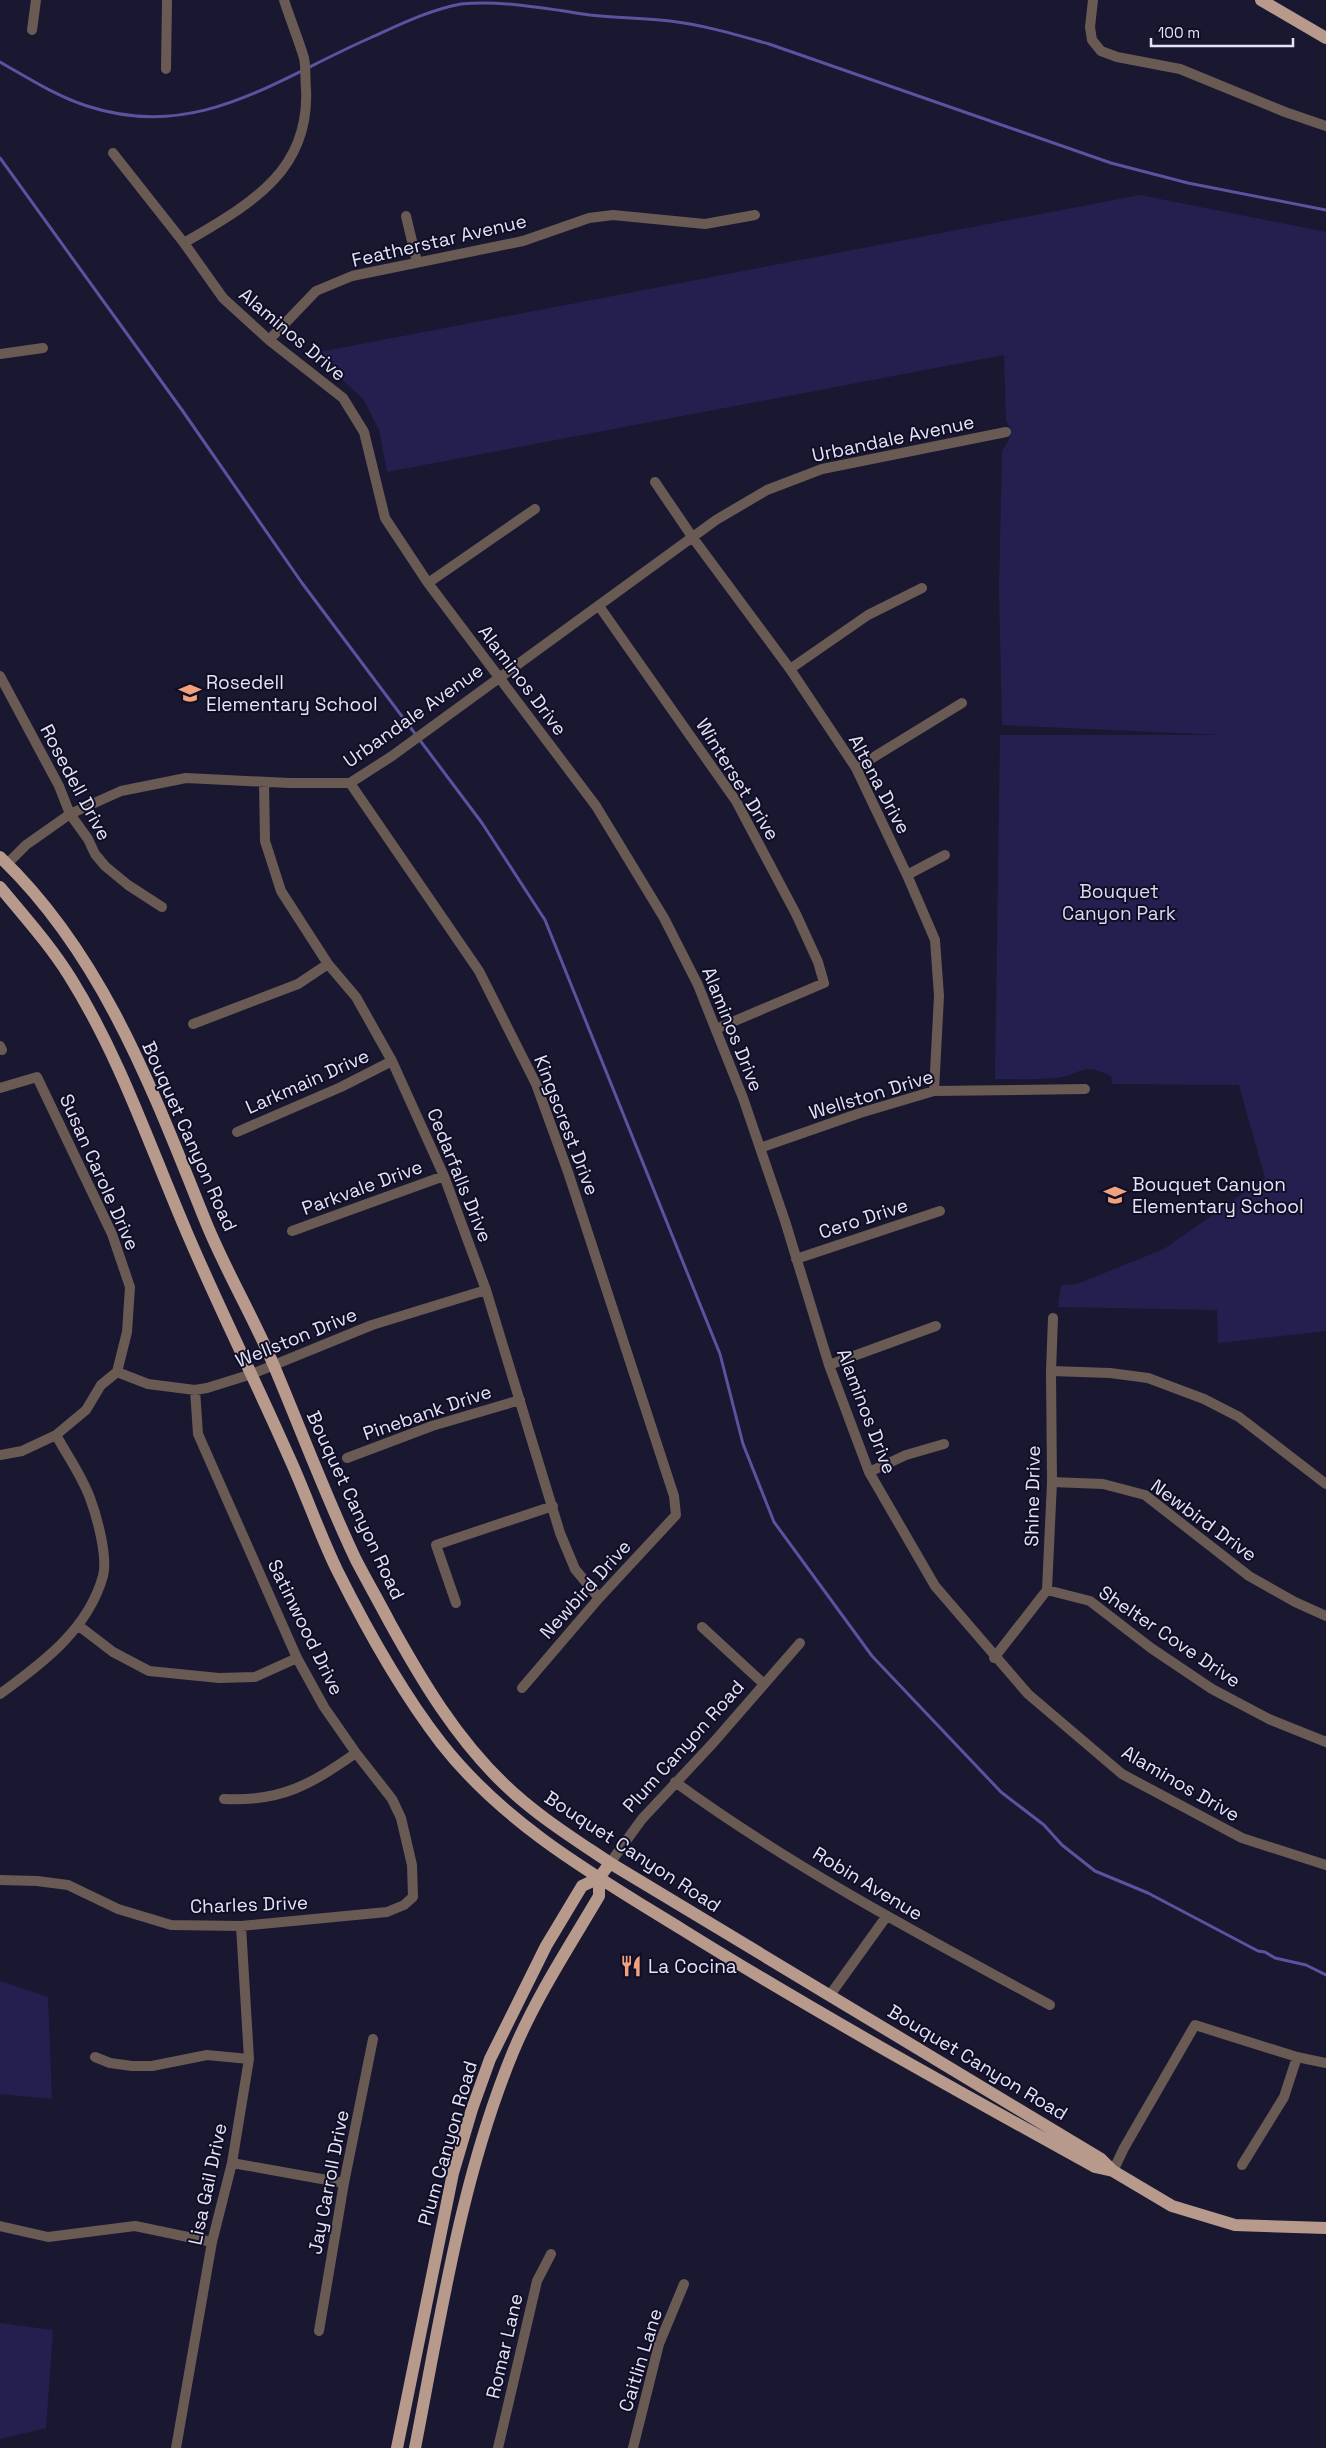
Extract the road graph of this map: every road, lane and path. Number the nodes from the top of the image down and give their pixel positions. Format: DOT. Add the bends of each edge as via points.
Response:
graph roads {
  1 [pos="36,0"];
  2 [pos="167,0"];
  3 [pos="284,0"];
  4 [pos="1093,0"];
  5 [pos="1262,0"];
  6 [pos="32,30"];
  7 [pos="1326,38"];
  8 [pos="166,69"];
  9 [pos="1326,126"];
  10 [pos="113,153"];
  11 [pos="755,215"];
  12 [pos="406,216"];
  13 [pos="184,243"];
  14 [pos="417,262"];
  15 [pos="269,340"];
  16 [pos="43,348"];
  17 [pos="0,354"];
  18 [pos="1006,432"];
  19 [pos="656,482"];
  20 [pos="535,509"];
  21 [pos="693,538"];
  22 [pos="428,583"];
  23 [pos="922,588"];
  24 [pos="599,606"];
  25 [pos="790,669"];
  26 [pos="0,676"];
  27 [pos="498,677"];
  28 [pos="962,703"];
  29 [pos="856,768"];
  30 [pos="264,782"];
  31 [pos="350,782"];
  32 [pos="70,814"];
  33 [pos="944,855"];
  34 [pos="2,864"];
  35 [pos="907,875"];
  36 [pos="0,887"];
  37 [pos="162,907"];
  38 [pos="328,964"];
  39 [pos="193,1024"];
  40 [pos="716,1029"];
  41 [pos="392,1061"];
  42 [pos="0,1088"];
  43 [pos="1085,1089"];
  44 [pos="934,1090"];
  45 [pos="237,1132"];
  46 [pos="760,1148"];
  47 [pos="444,1176"];
  48 [pos="940,1211"];
  49 [pos="292,1232"];
  50 [pos="796,1259"];
  51 [pos="486,1290"];
  52 [pos="1053,1318"];
  53 [pos="936,1326"];
  54 [pos="274,1365"];
  55 [pos="829,1365"];
  56 [pos="1051,1371"];
  57 [pos="117,1372"];
  58 [pos="252,1374"];
  59 [pos="195,1390"];
  60 [pos="520,1400"];
  61 [pos="56,1435"];
  62 [pos="944,1444"];
  63 [pos="0,1455"];
  64 [pos="347,1458"];
  65 [pos="869,1472"];
  66 [pos="1052,1482"];
  67 [pos="1326,1484"];
  68 [pos="554,1506"];
  69 [pos="676,1515"];
  70 [pos="1047,1590"];
  71 [pos="598,1598"];
  72 [pos="456,1603"];
  73 [pos="1326,1616"];
  74 [pos="79,1626"];
  75 [pos="702,1627"];
  76 [pos="800,1643"];
  77 [pos="297,1658"];
  78 [pos="994,1658"];
  79 [pos="764,1684"];
  80 [pos="522,1688"];
  81 [pos="0,1694"];
  82 [pos="1326,1742"];
  83 [pos="356,1753"];
  84 [pos="674,1782"];
  85 [pos="224,1799"];
  86 [pos="610,1863"];
  87 [pos="1326,1865"];
  88 [pos="599,1878"];
  89 [pos="0,1880"];
  90 [pos="413,1897"];
  91 [pos="886,1917"];
  92 [pos="241,1926"];
  93 [pos="792,1972"];
  94 [pos="763,1979"];
  95 [pos="830,1995"];
  96 [pos="1050,2005"];
  97 [pos="374,2039"];
  98 [pos="908,2042"];
  99 [pos="95,2057"];
  100 [pos="1297,2057"];
  101 [pos="898,2058"];
  102 [pos="249,2060"];
  103 [pos="1326,2062"];
  104 [pos="232,2163"];
  105 [pos="1242,2166"];
  106 [pos="1113,2171"];
  107 [pos="344,2183"];
  108 [pos="0,2226"];
  109 [pos="1326,2228"];
  110 [pos="212,2242"];
  111 [pos="550,2254"];
  112 [pos="684,2284"];
  113 [pos="319,2331"];
  114 [pos="176,2448"];
  115 [pos="397,2448"];
  116 [pos="415,2448"];
  117 [pos="498,2448"];
  118 [pos="633,2448"];
  1 -- 6 [label="street"];
  2 -- 8 [label="street"];
  3 -- 13 [label="street" via="304,60 307,109 301,139 286,168 256,195"];
  4 -- 9 [label="street" via="1092,40 1101,51 1180,69"];
  5 -- 7 [label="main road"];
  10 -- 13 [label="street, Alaminos Drive"];
  11 -- 14 [label="street, Featherstar Avenue" via="705,224 613,215 589,218 523,241"];
  12 -- 14 [label="street"];
  13 -- 15 [label="street, Alaminos Drive" via="223,298"];
  14 -- 15 [label="street, Featherstar Avenue" via="352,276 316,291"];
  15 -- 22 [label="street, Alaminos Drive" via="343,398 364,432 385,518"];
  16 -- 17 [label="street"];
  18 -- 21 [label="street, Urbandale Avenue" via="822,469 767,490 716,520"];
  19 -- 21 [label="street, Altena Drive"];
  20 -- 22 [label="street"];
  21 -- 24 [label="street, Urbandale Avenue"];
  21 -- 25 [label="street, Altena Drive"];
  22 -- 27 [label="street, Alaminos Drive"];
  23 -- 25 [label="street" via="868,615"];
  24 -- 27 [label="street, Urbandale Avenue"];
  24 -- 40 [label="street, Winterset Drive" via="736,801 796,914 824,983"];
  25 -- 29 [label="street, Altena Drive"];
  26 -- 32 [label="street, Rosedell Drive"];
  27 -- 31 [label="street, Urbandale Avenue" via="405,747"];
  27 -- 40 [label="street, Alaminos Drive" via="596,806 632,862 698,985"];
  28 -- 29 [label="street"];
  29 -- 35 [label="street, Altena Drive"];
  30 -- 31 [label="street, Urbandale Avenue"];
  30 -- 32 [label="street, Urbandale Avenue" via="186,778 121,791"];
  30 -- 38 [label="street, Cedarfalls Drive" via="265,841 281,890"];
  31 -- 69 [label="street, Kingscrest Drive" via="479,971 536,1084 674,1496"];
  32 -- 34 [label="street, Urbandale Avenue"];
  32 -- 37 [label="street, Rosedell Drive" via="105,866"];
  33 -- 35 [label="street"];
  34 -- 54 [label="main road, Bouquet Canyon Road" via="54,918 88,964 164,1115 206,1223"];
  35 -- 44 [label="street, Altena Drive" via="934,940 939,996"];
  36 -- 58 [label="main road, Bouquet Canyon Road" via="70,976 99,1030 144,1124 186,1232"];
  38 -- 39 [label="street" via="298,984"];
  38 -- 41 [label="street, Cedarfalls Drive" via="356,997"];
  40 -- 46 [label="street, Alaminos Drive"];
  41 -- 45 [label="street, Larkmain Drive" via="341,1088"];
  41 -- 47 [label="street, Cedarfalls Drive"];
  42 -- 57 [label="street, Susan Carole Drive" via="37,1077 112,1234 130,1287 127,1332"];
  43 -- 44 [label="street, Wellston Drive"];
  44 -- 46 [label="street, Wellston Drive"];
  46 -- 50 [label="street, Alaminos Drive"];
  47 -- 49 [label="street, Parkvale Drive"];
  47 -- 51 [label="street, Cedarfalls Drive"];
  48 -- 50 [label="street, Cero Drive"];
  50 -- 55 [label="street, Alaminos Drive"];
  51 -- 54 [label="street, Wellston Drive" via="372,1325"];
  51 -- 60 [label="street, Cedarfalls Drive"];
  52 -- 56 [label="street, Shine Drive"];
  53 -- 55 [label="street"];
  54 -- 58 [label="street, Wellston Drive"];
  54 -- 86 [label="main road, Bouquet Canyon Road" via="356,1559 416,1671 453,1726 502,1782 536,1814"];
  55 -- 65 [label="street, Alaminos Drive"];
  56 -- 66 [label="street, Shine Drive"];
  56 -- 67 [label="street" via="1148,1378 1204,1399 1239,1417"];
  57 -- 59 [label="street, Wellston Drive" via="148,1384"];
  57 -- 61 [label="street" via="102,1385 86,1410"];
  58 -- 59 [label="street, Wellston Drive"];
  58 -- 88 [label="main road, Bouquet Canyon Road" via="336,1568 398,1682 443,1745 480,1785 526,1827"];
  59 -- 77 [label="street, Satinwood Drive" via="198,1434"];
  60 -- 64 [label="street, Pinebank Drive" via="432,1426"];
  60 -- 68 [label="street, Cedarfalls Drive"];
  61 -- 63 [label="street" via="22,1451"];
  61 -- 74 [label="street" via="90,1497 102,1538 103,1575"];
  62 -- 65 [label="street" via="906,1455"];
  65 -- 78 [label="street, Alaminos Drive" via="935,1586"];
  66 -- 70 [label="street, Shine Drive"];
  66 -- 73 [label="street, Newbird Drive" via="1103,1484 1145,1495 1249,1576"];
  68 -- 71 [label="street, Cedarfalls Drive" via="560,1533 575,1569"];
  68 -- 72 [label="street" via="436,1545"];
  69 -- 71 [label="street, Newbird Drive"];
  70 -- 78 [label="street"];
  70 -- 82 [label="street, Shelter Cove Drive" via="1090,1601 1212,1689 1271,1720"];
  71 -- 80 [label="street, Newbird Drive"];
  74 -- 77 [label="street" via="113,1652 149,1671 219,1678 255,1677"];
  74 -- 81 [label="street" via="45,1661"];
  75 -- 79 [label="street"];
  76 -- 79 [label="street, Plum Canyon Road"];
  77 -- 83 [label="street, Satinwood Drive" via="324,1707"];
  78 -- 87 [label="street, Alaminos Drive" via="1028,1694 1122,1774 1242,1838"];
  79 -- 84 [label="street, Plum Canyon Road"];
  83 -- 85 [label="street" via="315,1781 285,1794 244,1800"];
  83 -- 90 [label="street, Satinwood Drive" via="392,1799 401,1818 411,1856"];
  84 -- 86 [label="street, Plum Canyon Road" via="631,1832"];
  84 -- 91 [label="street, Robin Avenue" via="720,1815"];
  86 -- 88 [label="main road, Plum Canyon Road"];
  86 -- 93 [label="main road, Bouquet Canyon Road"];
  88 -- 94 [label="main road, Bouquet Canyon Road"];
  88 -- 115 [label="main road, Plum Canyon Road" via="582,1886 546,1946 500,2036 472,2110 440,2235"];
  88 -- 116 [label="main road, Plum Canyon Road" via="599,1896 536,2005 492,2106 464,2203"];
  89 -- 92 [label="street, Charles Drive" via="68,1886 118,1909 171,1925"];
  90 -- 92 [label="street, Charles Drive" via="387,1912"];
  91 -- 95 [label="street"];
  91 -- 96 [label="street, Robin Avenue"];
  92 -- 102 [label="street, Lisa Gail Drive"];
  93 -- 94 [label="main road" via="777,1973"];
  93 -- 95 [label="main road, Bouquet Canyon Road"];
  94 -- 101 [label="main road, Bouquet Canyon Road"];
  95 -- 98 [label="main road, Bouquet Canyon Road"];
  97 -- 107 [label="street, Jay Carroll Drive"];
  98 -- 101 [label="main road" via="909,2055"];
  98 -- 106 [label="main road, Bouquet Canyon Road" via="1101,2159"];
  99 -- 102 [label="street" via="132,2066 152,2066 207,2056"];
  100 -- 103 [label="street"];
  100 -- 105 [label="street" via="1284,2097"];
  100 -- 106 [label="street" via="1195,2025"];
  101 -- 106 [label="main road, Bouquet Canyon Road" via="1095,2167"];
  102 -- 104 [label="street, Lisa Gail Drive"];
  104 -- 107 [label="street"];
  104 -- 110 [label="street, Lisa Gail Drive"];
  106 -- 109 [label="main road, Bouquet Canyon Road" via="1172,2206 1235,2224"];
  107 -- 113 [label="street, Jay Carroll Drive"];
  108 -- 110 [label="street" via="48,2238 134,2226"];
  110 -- 114 [label="street, Lisa Gail Drive"];
  111 -- 117 [label="street, Romar Lane" via="537,2281"];
  112 -- 118 [label="street, Caitlin Lane" via="659,2344"];
}
